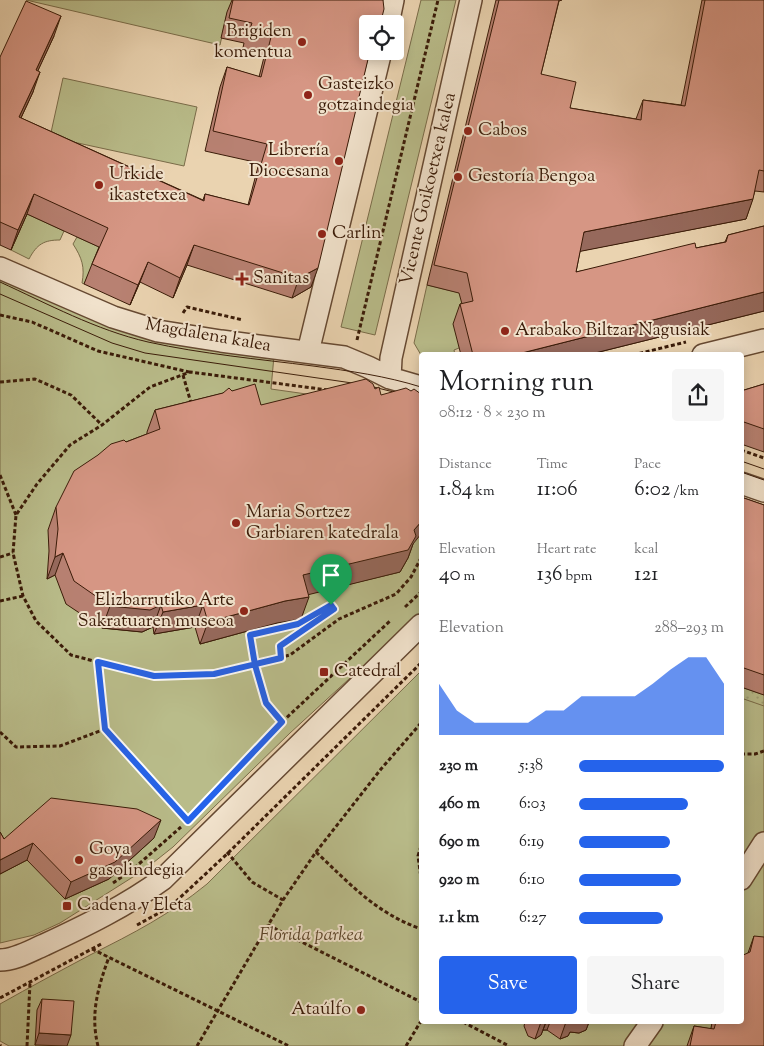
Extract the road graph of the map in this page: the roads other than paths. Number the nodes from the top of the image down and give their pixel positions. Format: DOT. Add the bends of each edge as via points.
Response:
graph roads {
  1 [pos="393,0"];
  2 [pos="472,0"];
  3 [pos="390,15"];
  4 [pos="379,60"];
  5 [pos="0,268"];
  6 [pos="764,340"];
  7 [pos="308,352"];
  8 [pos="715,352"];
  9 [pos="390,378"];
  10 [pos="419,386"];
  11 [pos="744,484"];
  12 [pos="764,491"];
  13 [pos="419,627"];
  14 [pos="764,843"];
  15 [pos="744,874"];
  16 [pos="2,962"];
  17 [pos="651,1024"];
  18 [pos="635,1046"];
  1 -- 3 [label="street"];
  2 -- 9 [label="street, Vicente Goikoetxea kalea" via="391,358"];
  4 -- 7 [label="street"];
  5 -- 7 [label="street, Magdalena kalea" via="113,317 158,331"];
  6 -- 8 [label="street"];
  7 -- 9 [label="street, Magdalena kalea" via="344,357"];
  9 -- 10 [label="street, Magdalena kalea"];
  11 -- 12 [label="street"];
  13 -- 16 [label="street" via="163,879 140,896 78,930"];
  14 -- 15 [label="street"];
  17 -- 18 [label="street"];
}
